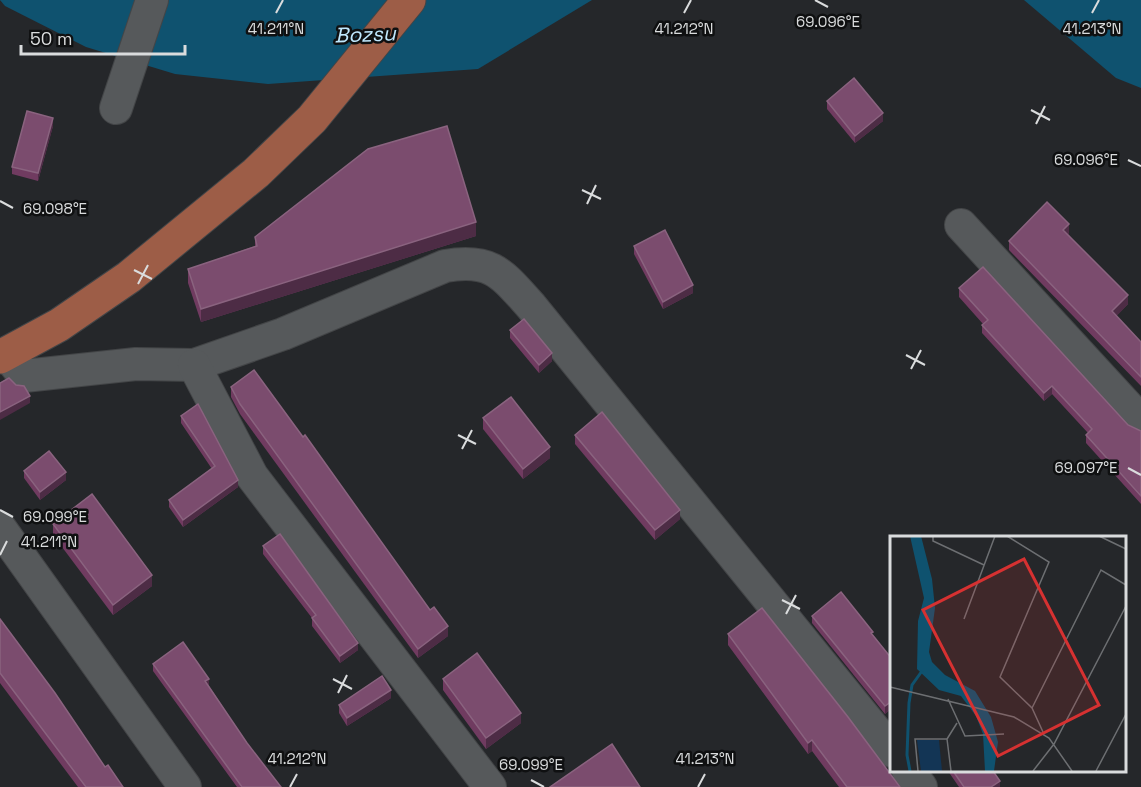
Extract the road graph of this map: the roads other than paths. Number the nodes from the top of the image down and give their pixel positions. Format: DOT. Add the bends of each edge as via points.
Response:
graph roads {
  1 [pos="152,0"];
  2 [pos="409,0"];
  3 [pos="116,108"];
  4 [pos="961,225"];
  5 [pos="3,356"];
  6 [pos="194,365"];
  7 [pos="1141,421"];
  8 [pos="0,528"];
  9 [pos="890,749"];
  10 [pos="909,772"];
  11 [pos="185,787"];
  12 [pos="490,787"];
  13 [pos="921,787"];
  1 -- 3 [label="street"];
  2 -- 5 [label="main road" via="312,119 256,173 129,277 59,325"];
  4 -- 7 [label="street"];
  5 -- 6 [label="street" via="24,376 136,364"];
  6 -- 9 [label="street" via="284,334 445,266 489,266 504,276 531,306"];
  6 -- 12 [label="street" via="252,476"];
  8 -- 11 [label="street"];
  10 -- 13 [label="street"];
}
